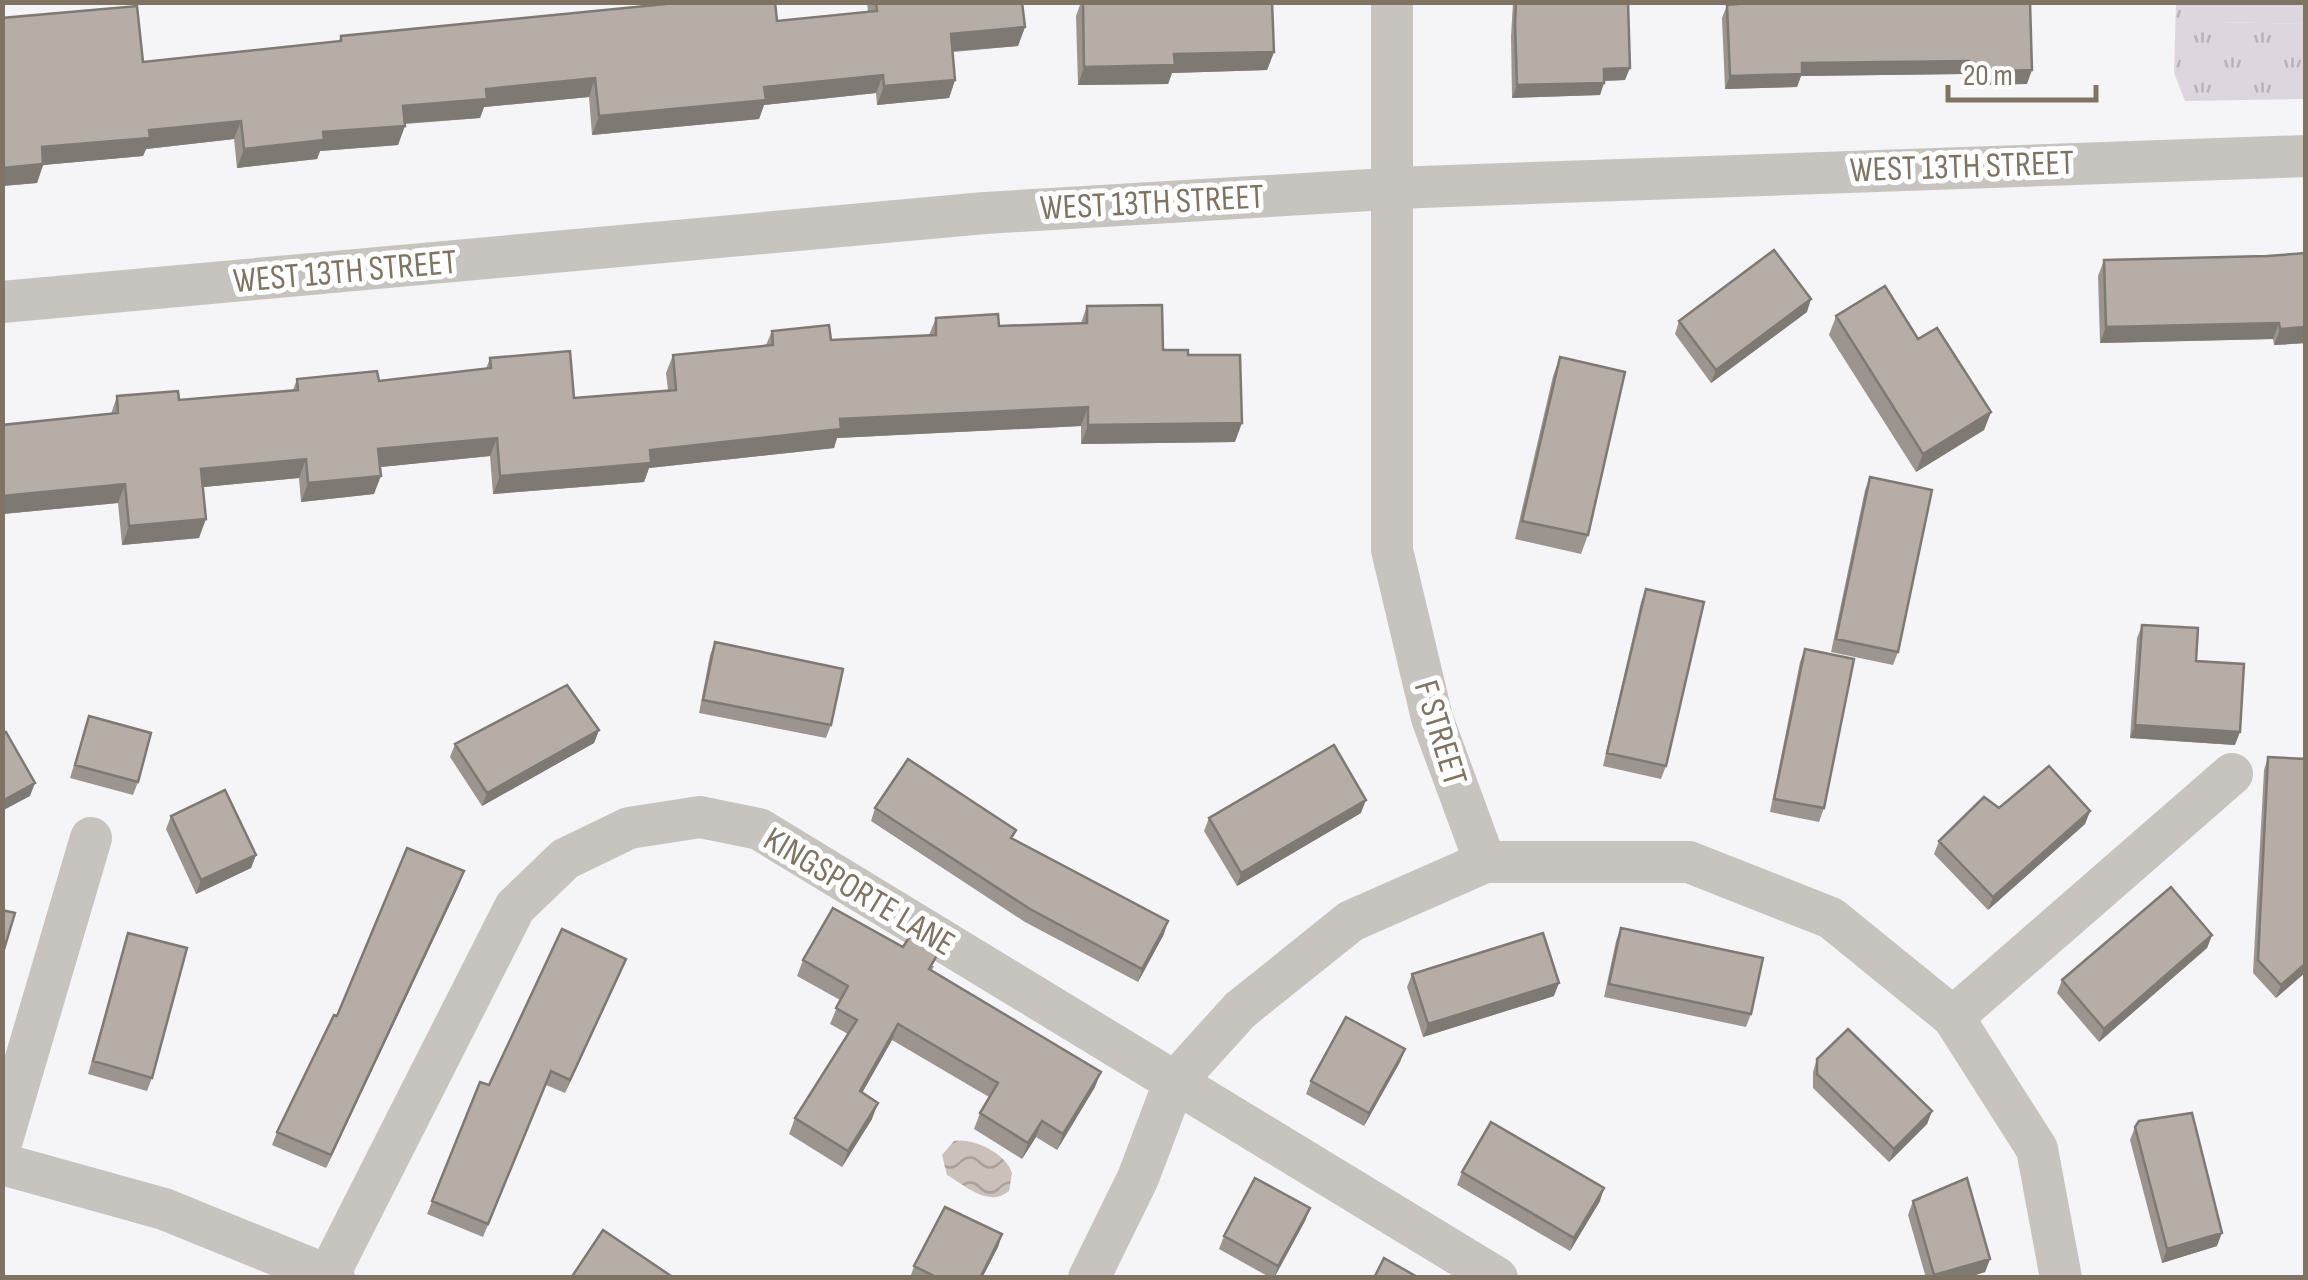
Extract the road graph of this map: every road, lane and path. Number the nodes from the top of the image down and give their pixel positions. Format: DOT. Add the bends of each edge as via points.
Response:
graph roads {
  1 [pos="1392,2"];
  2 [pos="2306,156"];
  3 [pos="1391,188"];
  4 [pos="2,302"];
  5 [pos="2232,774"];
  6 [pos="90,838"];
  7 [pos="1485,862"];
  8 [pos="1953,1017"];
  9 [pos="1174,1082"];
  10 [pos="2,1140"];
  11 [pos="2,1164"];
  12 [pos="330,1276"];
  13 [pos="1089,1278"];
  14 [pos="1497,1278"];
  15 [pos="2061,1278"];
  1 -- 3 [label="street, F STREET"];
  2 -- 3 [label="street, WEST 13TH STREET"];
  3 -- 4 [label="street, WEST 13TH STREET" via="986,213"];
  3 -- 7 [label="street, F STREET" via="1392,550 1432,718"];
  5 -- 8 [label="street"];
  6 -- 10 [label="street"];
  7 -- 8 [label="street" via="1689,862 1831,918"];
  7 -- 9 [label="street" via="1351,922 1240,1010"];
  8 -- 15 [label="street" via="2038,1149"];
  9 -- 12 [label="street, KINGSPORTE LANE" via="759,829 700,817 629,828 565,859 515,908"];
  9 -- 13 [label="street" via="1138,1178"];
  9 -- 14 [label="street, KINGSPORTE LANE"];
  11 -- 12 [label="street" via="164,1210"];
}
